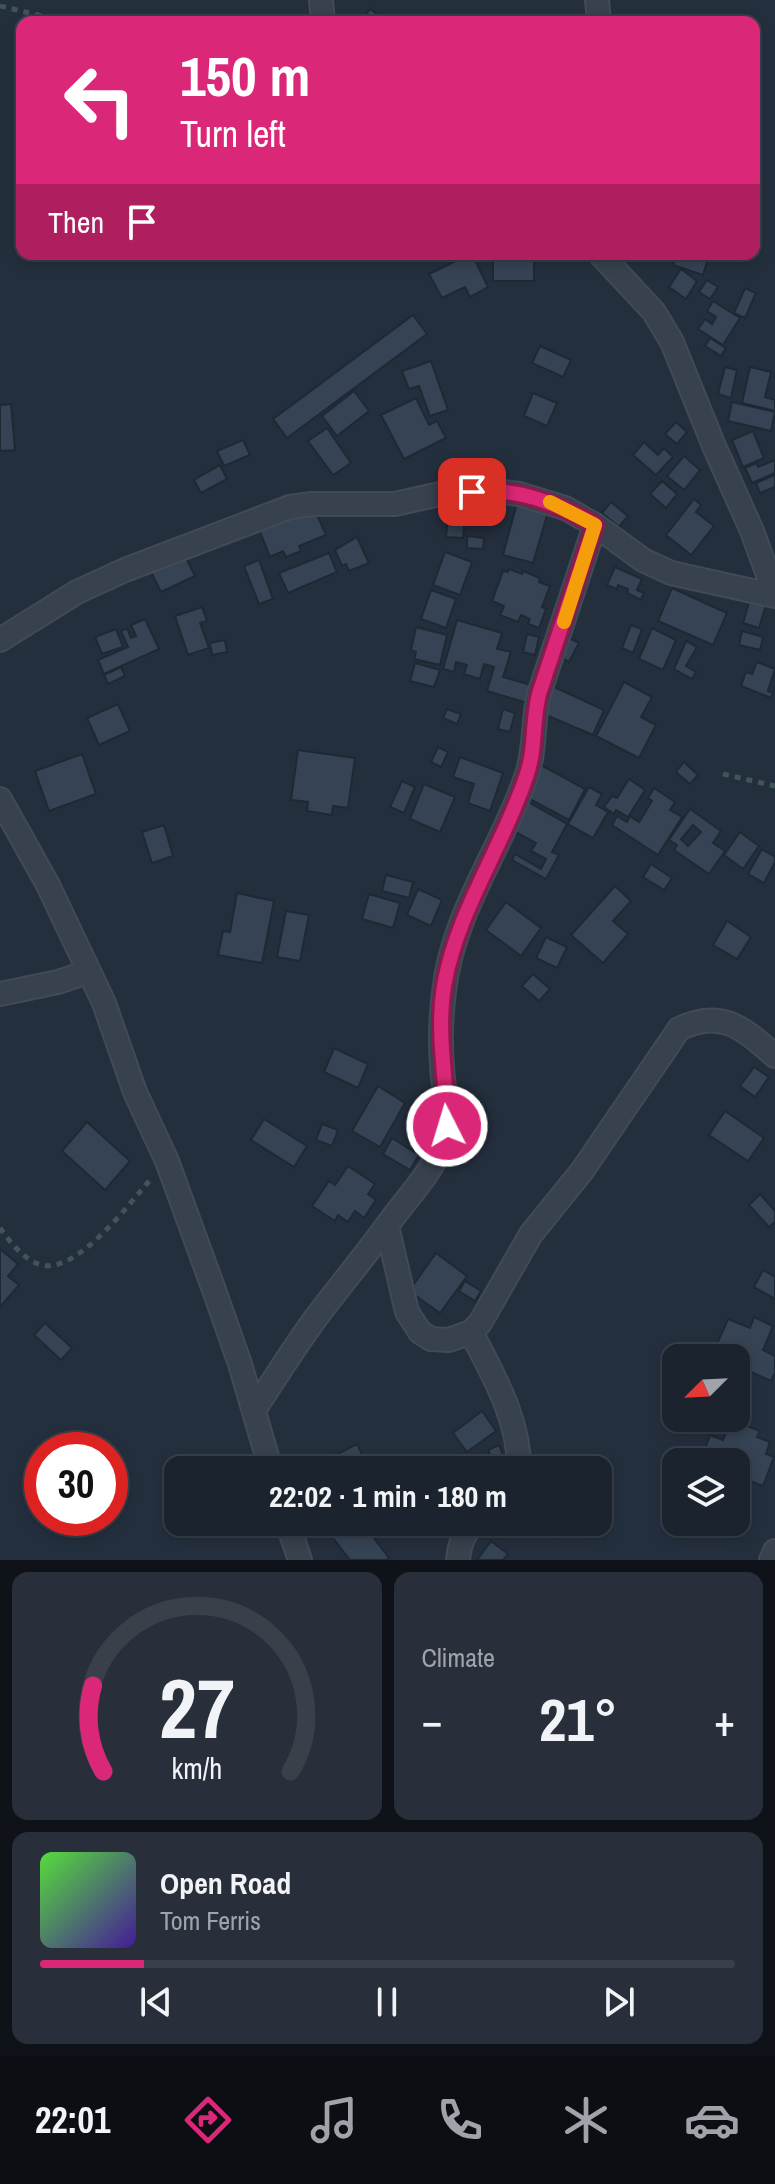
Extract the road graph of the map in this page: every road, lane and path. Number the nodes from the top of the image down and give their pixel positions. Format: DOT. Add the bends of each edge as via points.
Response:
graph roads {
  1 [pos="0,6"];
  2 [pos="42,16"];
  3 [pos="606,260"];
  4 [pos="595,525"];
  5 [pos="775,595"];
  6 [pos="0,640"];
  7 [pos="723,774"];
  8 [pos="775,786"];
  9 [pos="0,799"];
  10 [pos="88,972"];
  11 [pos="0,994"];
  12 [pos="775,1056"];
  13 [pos="167,1161"];
  14 [pos="387,1226"];
  15 [pos="0,1228"];
  16 [pos="471,1332"];
  17 [pos="254,1410"];
  18 [pos="267,1456"];
  19 [pos="519,1456"];
  20 [pos="292,1536"];
  21 [pos="465,1536"];
  22 [pos="775,1551"];
  23 [pos="300,1560"];
  24 [pos="458,1560"];
  25 [pos="771,1560"];
  1 -- 2 [label="path"];
  3 -- 5 [label="street" via="654,312 672,342"];
  4 -- 5 [label="street" via="671,573"];
  4 -- 6 [label="street" via="541,499 489,490 395,504 290,507 113,575"];
  4 -- 14 [label="street" via="539,694 528,773 452,950 441,1033 447,1118 441,1148"];
  7 -- 8 [label="path"];
  9 -- 10 [label="street"];
  10 -- 11 [label="street"];
  10 -- 13 [label="street"];
  12 -- 16 [label="street" via="722,1020 679,1029 582,1171 531,1234"];
  13 -- 15 [label="path" via="82,1252 56,1265 40,1265"];
  13 -- 17 [label="street"];
  14 -- 16 [label="street" via="407,1312 420,1332 449,1340"];
  14 -- 17 [label="street"];
  16 -- 19 [label="street" via="512,1420"];
  17 -- 18 [label="street"];
  20 -- 23 [label="street"];
  21 -- 24 [label="street"];
  22 -- 25 [label="street"];
}
